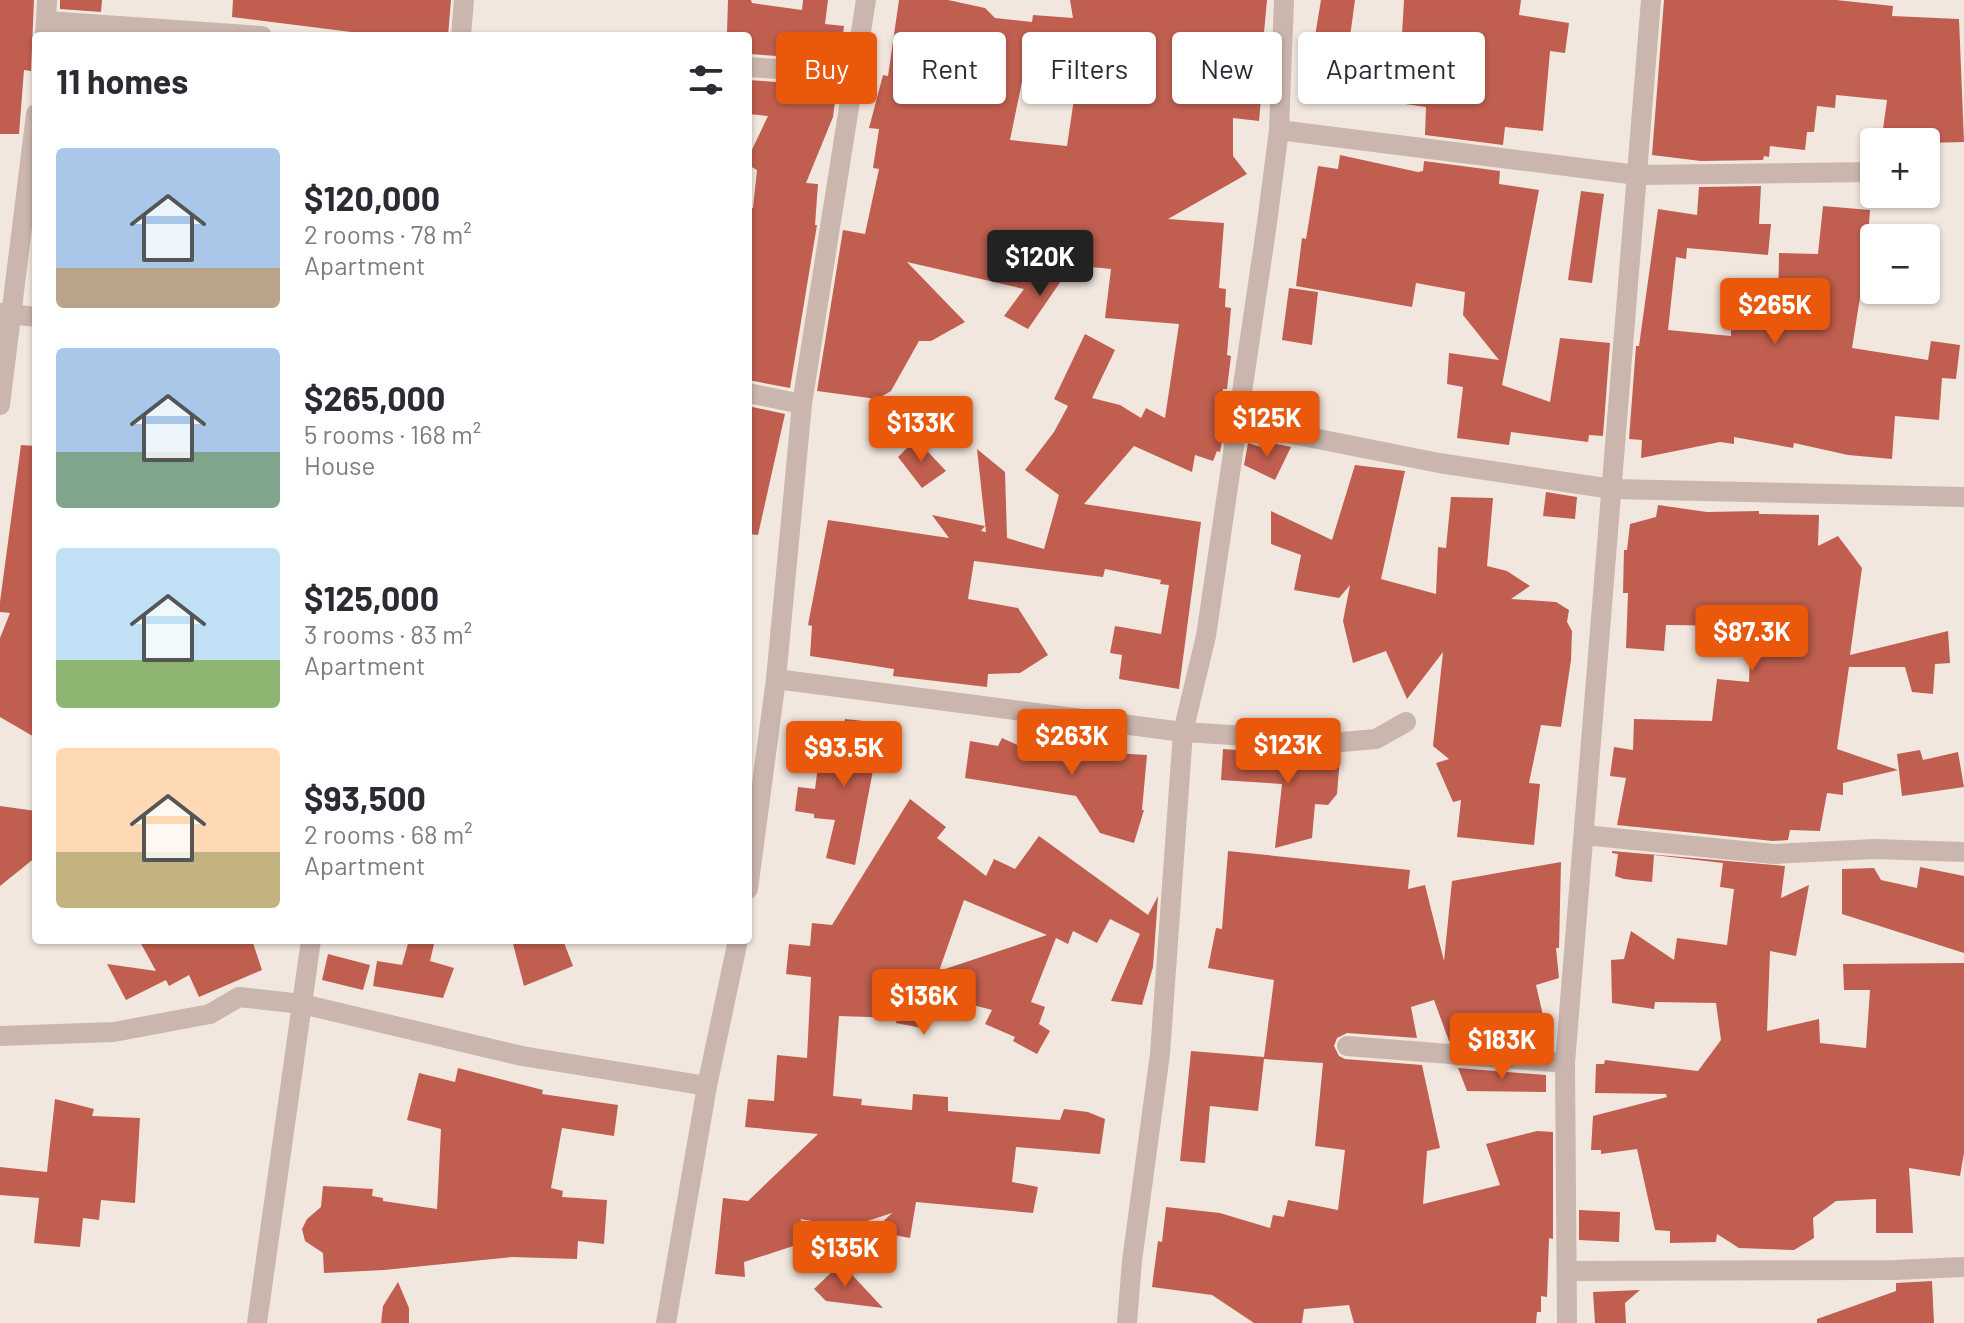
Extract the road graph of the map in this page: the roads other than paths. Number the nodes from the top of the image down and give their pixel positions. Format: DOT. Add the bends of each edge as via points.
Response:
graph roads {
  1 [pos="464,0"];
  2 [pos="866,0"];
  3 [pos="1284,0"];
  4 [pos="1651,0"];
  5 [pos="46,19"];
  6 [pos="211,32"];
  7 [pos="461,32"];
  8 [pos="861,32"];
  9 [pos="752,67"];
  10 [pos="776,69"];
  11 [pos="850,104"];
  12 [pos="1279,130"];
  13 [pos="32,141"];
  14 [pos="1860,172"];
  15 [pos="1637,175"];
  16 [pos="6,314"];
  17 [pos="32,317"];
  18 [pos="752,394"];
  19 [pos="802,404"];
  20 [pos="0,405"];
  21 [pos="1237,423"];
  22 [pos="1612,489"];
  23 [pos="1964,497"];
  24 [pos="776,679"];
  25 [pos="1406,722"];
  26 [pos="1183,732"];
  27 [pos="1584,835"];
  28 [pos="1964,852"];
  29 [pos="752,859"];
  30 [pos="310,944"];
  31 [pos="737,944"];
  32 [pos="302,1004"];
  33 [pos="0,1036"];
  34 [pos="1347,1046"];
  35 [pos="1565,1063"];
  36 [pos="707,1086"];
  37 [pos="1964,1267"];
  38 [pos="1567,1271"];
  39 [pos="257,1323"];
  40 [pos="666,1323"];
  41 [pos="1127,1323"];
  42 [pos="1567,1323"];
  1 -- 7 [label="street"];
  2 -- 8 [label="street"];
  3 -- 12 [label="street"];
  4 -- 15 [label="street"];
  5 -- 6 [label="street"];
  9 -- 10 [label="street"];
  11 -- 19 [label="street"];
  12 -- 15 [label="street"];
  12 -- 21 [label="street"];
  13 -- 16 [label="street"];
  14 -- 15 [label="street"];
  15 -- 22 [label="street"];
  16 -- 17 [label="street"];
  16 -- 20 [label="street"];
  18 -- 19 [label="street"];
  19 -- 24 [label="street"];
  21 -- 22 [label="street" via="1439,463"];
  21 -- 26 [label="street" via="1206,636"];
  22 -- 23 [label="street"];
  22 -- 27 [label="street"];
  24 -- 26 [label="street"];
  24 -- 29 [label="street"];
  25 -- 26 [label="street" via="1376,739 1342,742"];
  26 -- 41 [label="street" via="1160,1054"];
  27 -- 28 [label="street" via="1773,854"];
  27 -- 35 [label="street"];
  30 -- 32 [label="street"];
  31 -- 36 [label="street"];
  32 -- 33 [label="street" via="239,997 210,1014 114,1032"];
  32 -- 36 [label="street" via="522,1056"];
  32 -- 39 [label="street"];
  34 -- 35 [label="street"];
  35 -- 38 [label="street"];
  36 -- 40 [label="street"];
  37 -- 38 [label="street"];
  38 -- 42 [label="street"];
}
